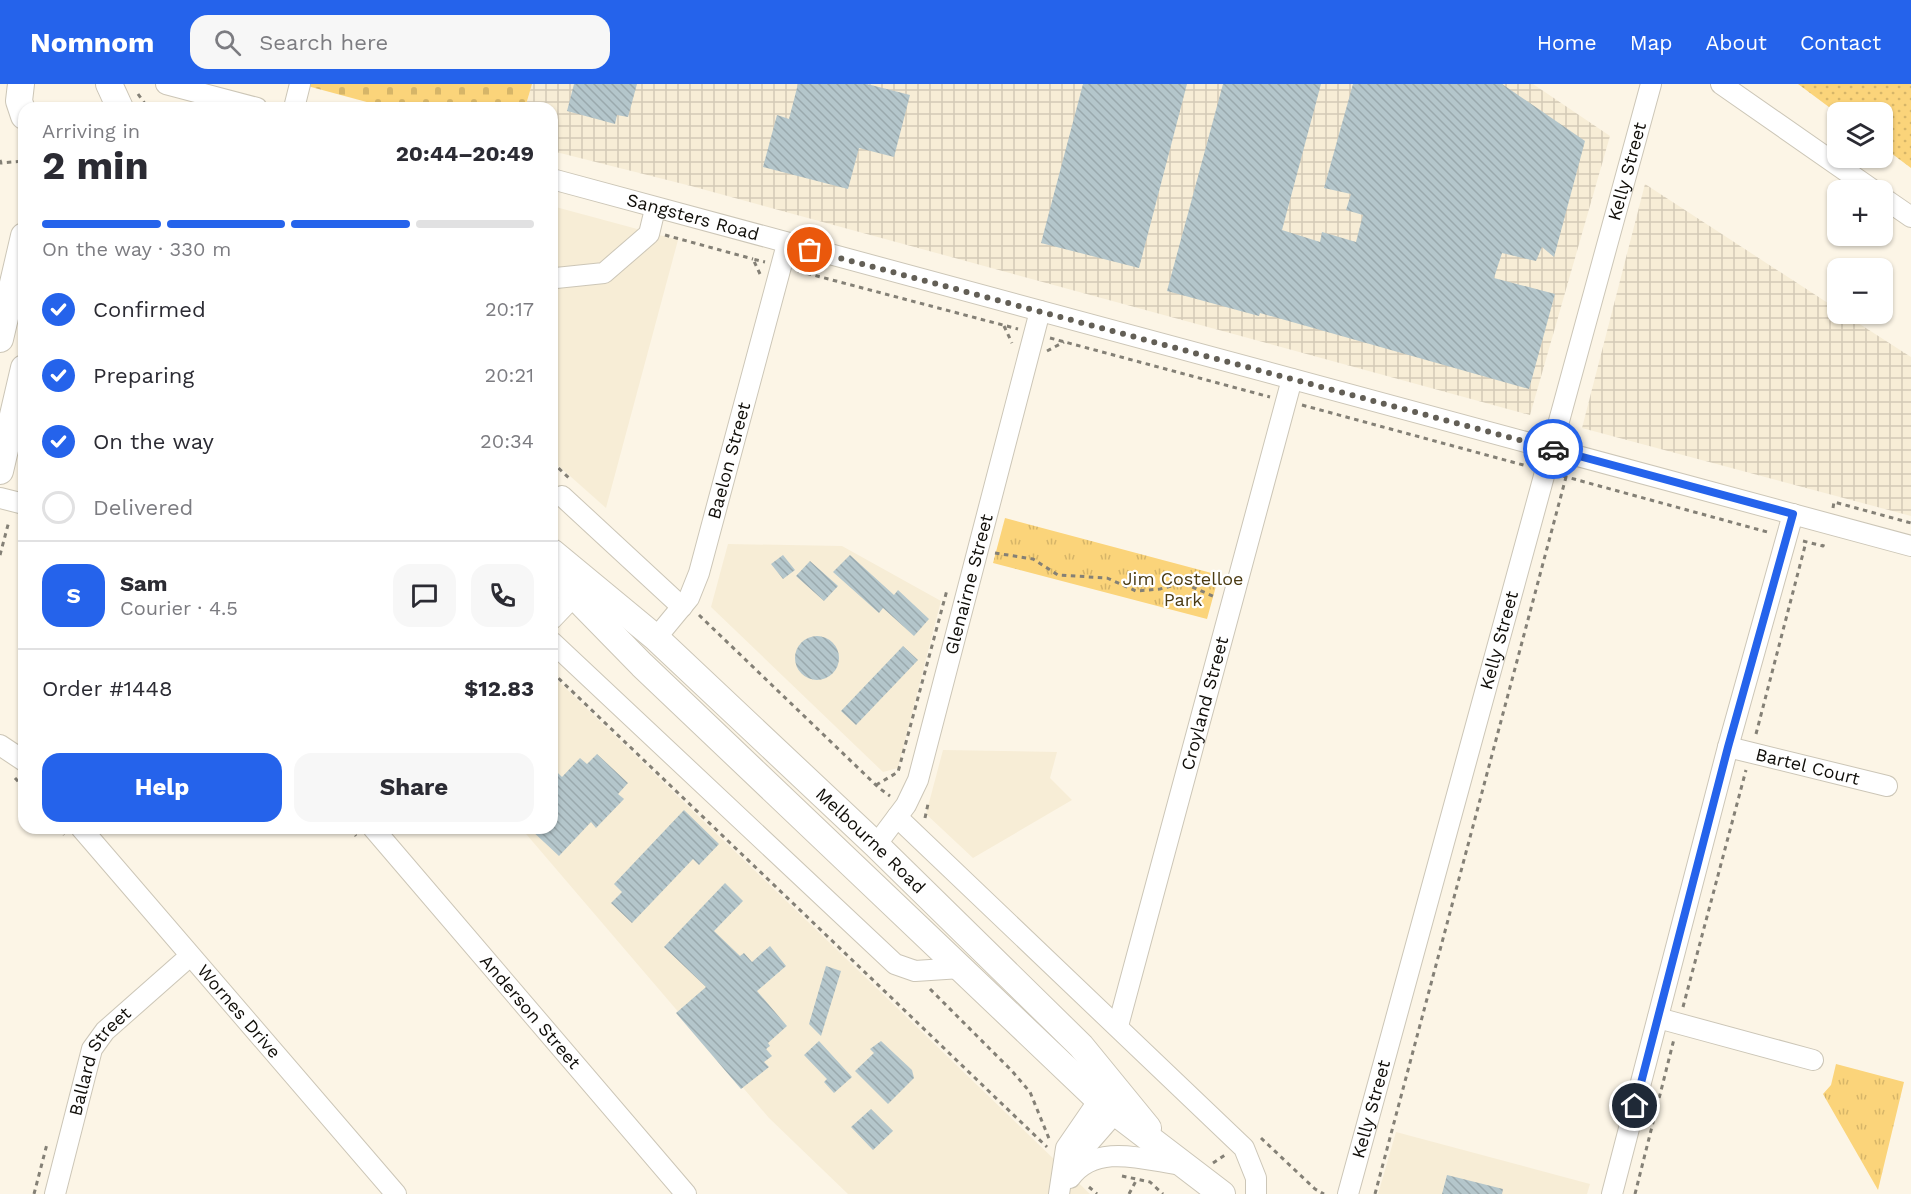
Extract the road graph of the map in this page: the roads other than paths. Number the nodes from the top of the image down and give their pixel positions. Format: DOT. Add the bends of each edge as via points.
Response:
graph roads {
  1 [pos="108,84"];
  2 [pos="166,84"];
  3 [pos="300,84"];
  4 [pos="1651,84"];
  5 [pos="1721,84"];
  6 [pos="129,100"];
  7 [pos="107,102"];
  8 [pos="234,102"];
  9 [pos="296,102"];
  10 [pos="1859,180"];
  11 [pos="558,181"];
  12 [pos="1893,205"];
  13 [pos="655,209"];
  14 [pos="1911,217"];
  15 [pos="787,244"];
  16 [pos="18,250"];
  17 [pos="7,275"];
  18 [pos="558,279"];
  19 [pos="1040,311"];
  20 [pos="0,339"];
  21 [pos="1292,379"];
  22 [pos="18,380"];
  23 [pos="9,398"];
  24 [pos="1550,448"];
  25 [pos="0,471"];
  26 [pos="561,496"];
  27 [pos="0,498"];
  28 [pos="18,502"];
  29 [pos="1793,514"];
  30 [pos="1911,546"];
  31 [pos="558,557"];
  32 [pos="558,579"];
  33 [pos="574,596"];
  34 [pos="682,607"];
  35 [pos="558,613"];
  36 [pos="656,638"];
  37 [pos="558,648"];
  38 [pos="642,665"];
  39 [pos="0,745"];
  40 [pos="1728,747"];
  41 [pos="18,757"];
  42 [pos="1887,786"];
  43 [pos="897,818"];
  44 [pos="76,834"];
  45 [pos="378,834"];
  46 [pos="876,845"];
  47 [pos="965,935"];
  48 [pos="190,957"];
  49 [pos="954,962"];
  50 [pos="1658,1018"];
  51 [pos="1118,1026"];
  52 [pos="1813,1060"];
  53 [pos="1112,1103"];
  54 [pos="1183,1165"];
  55 [pos="1066,1184"];
  56 [pos="55,1194"];
  57 [pos="396,1194"];
  58 [pos="686,1194"];
  59 [pos="1222,1194"];
  60 [pos="1256,1194"];
  61 [pos="1348,1194"];
  62 [pos="1612,1194"];
  1 -- 6 [label="main road"];
  1 -- 7 [label="main road"];
  2 -- 8 [label="street"];
  3 -- 9 [label="street"];
  4 -- 24 [label="street, Kelly Street"];
  5 -- 10 [label="street"];
  11 -- 13 [label="street, Sangsters Road"];
  12 -- 14 [label="street"];
  13 -- 15 [label="street, Sangsters Road"];
  13 -- 18 [label="street" via="650,231 604,273"];
  15 -- 19 [label="street, Sangsters Road"];
  15 -- 34 [label="street, Baelon Street" via="704,556 693,590"];
  16 -- 17 [label="main road"];
  17 -- 20 [label="main road"];
  19 -- 21 [label="street, Sangsters Road"];
  19 -- 43 [label="street, Glenairne Street" via="918,780"];
  21 -- 24 [label="street, Sangsters Road"];
  21 -- 51 [label="street, Croyland Street"];
  22 -- 23 [label="main road"];
  23 -- 25 [label="main road"];
  24 -- 29 [label="street, Sangsters Road"];
  24 -- 61 [label="street, Kelly Street"];
  26 -- 34 [label="street"];
  27 -- 28 [label="street"];
  29 -- 30 [label="street, Sangsters Road"];
  29 -- 40 [label="street"];
  31 -- 36 [label="main road, Melbourne Road"];
  32 -- 33 [label="main road, Melbourne Road"];
  33 -- 35 [label="street"];
  33 -- 38 [label="main road, Melbourne Road"];
  34 -- 36 [label="street, Baelon Street"];
  36 -- 38 [label="main road, Baelon Street"];
  36 -- 46 [label="main road, Melbourne Road"];
  37 -- 49 [label="street" via="895,964 915,971"];
  38 -- 49 [label="main road, Melbourne Road"];
  39 -- 41 [label="street"];
  40 -- 42 [label="street, Bartel Court"];
  40 -- 50 [label="street"];
  43 -- 46 [label="street, Glenairne Street"];
  43 -- 51 [label="street, Melbourne Road"];
  44 -- 48 [label="street, Wornes Drive"];
  45 -- 58 [label="street, Anderson Street"];
  46 -- 47 [label="main road, Melbourne Road"];
  47 -- 49 [label="main road"];
  47 -- 53 [label="main road, Melbourne Road" via="1068,1033"];
  48 -- 56 [label="street, Ballard Street" via="105,1030 92,1049"];
  48 -- 57 [label="street, Wornes Drive"];
  49 -- 53 [label="main road, Melbourne Road"];
  50 -- 52 [label="street"];
  50 -- 62 [label="street"];
  51 -- 60 [label="street, Melbourne Road" via="1242,1146 1256,1178"];
  53 -- 54 [label="main road, Melbourne Road"];
  53 -- 55 [label="street"];
  54 -- 55 [label="street" via="1104,1156 1088,1160"];
  54 -- 59 [label="main road, Melbourne Road"];
}
